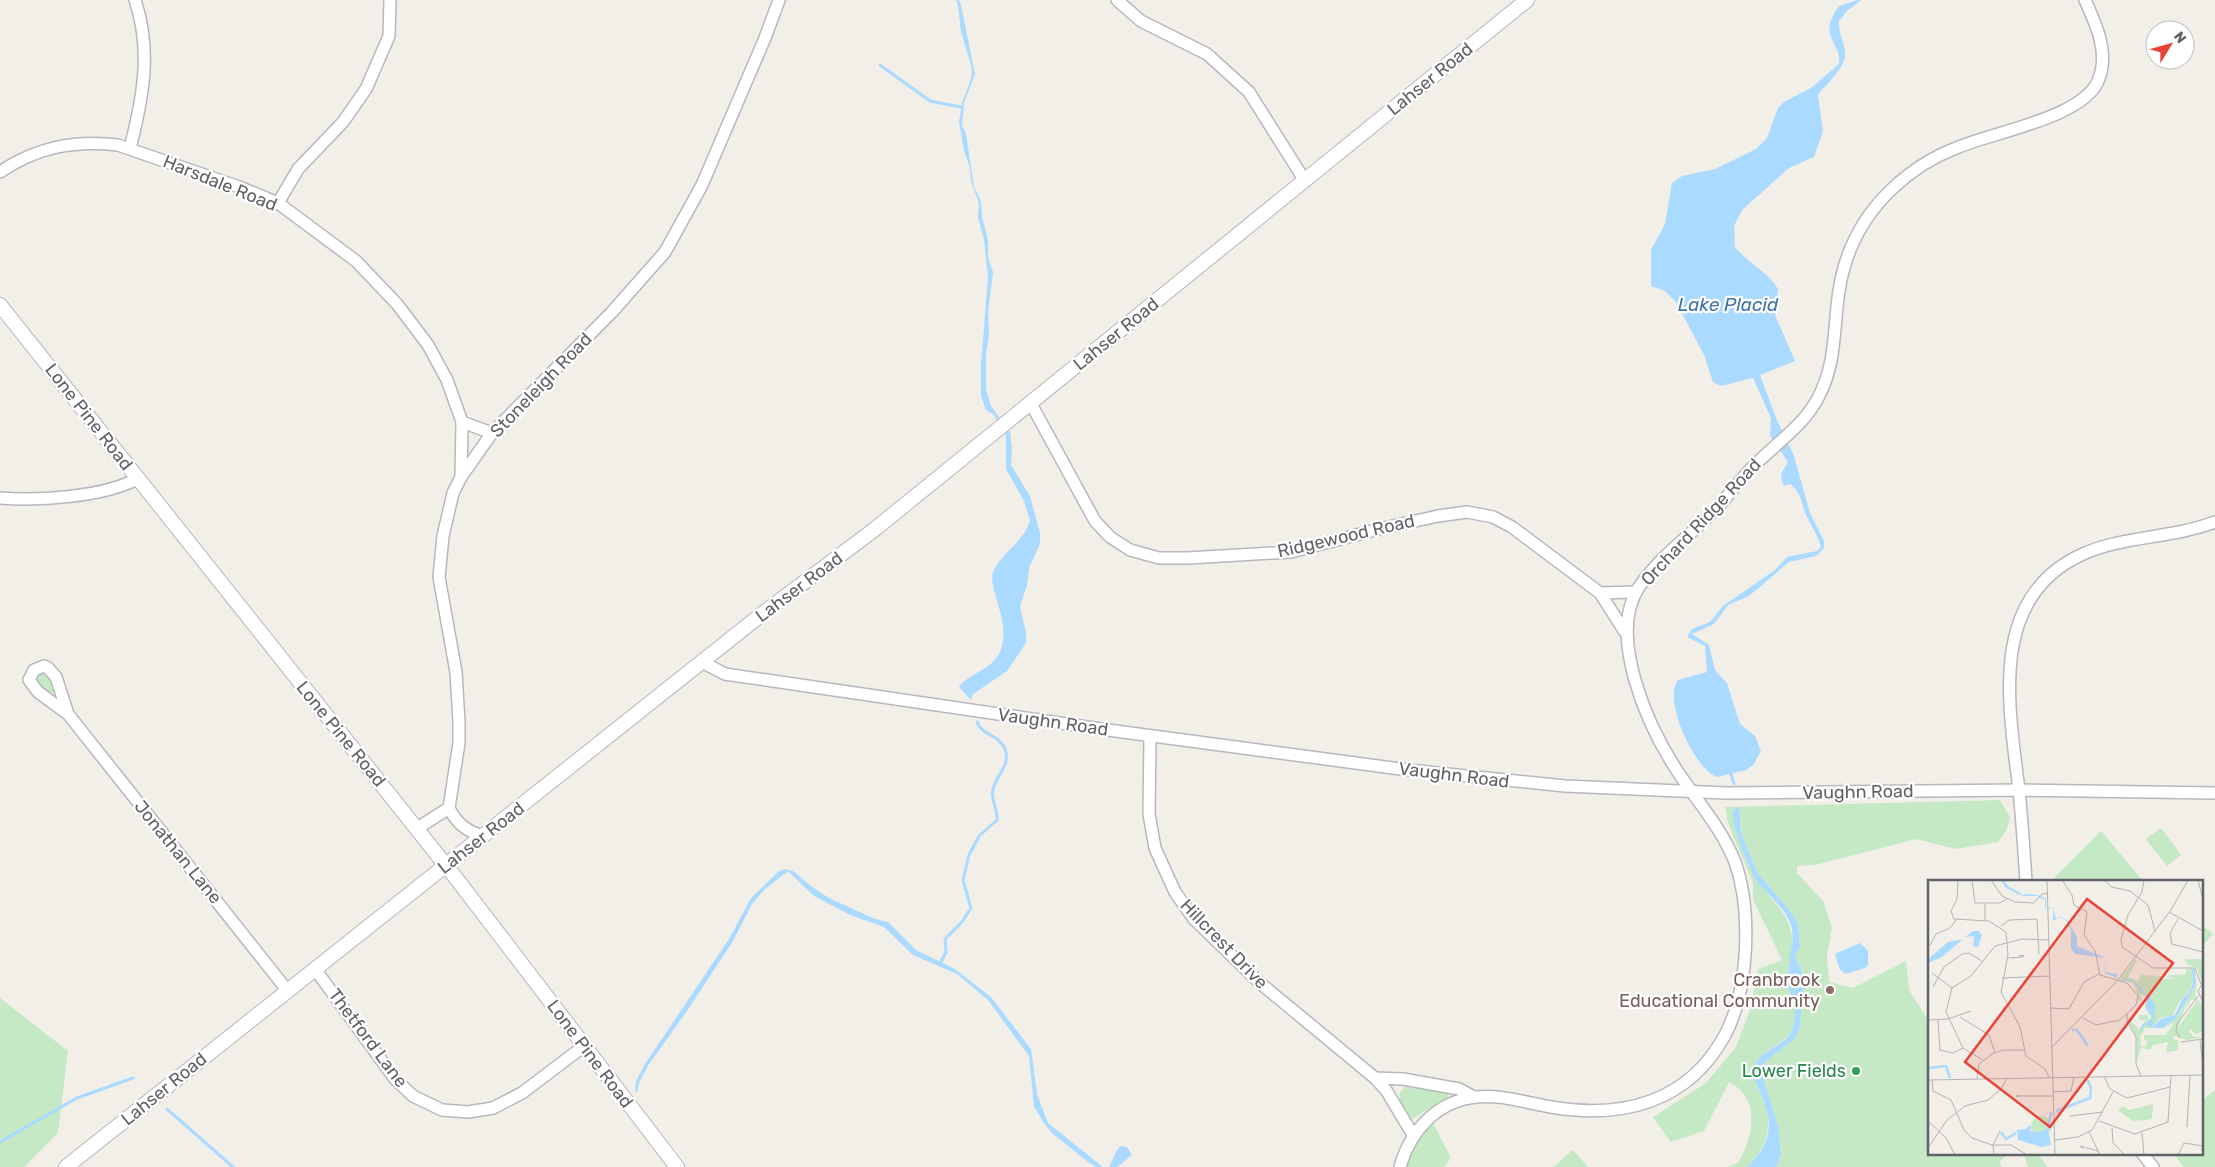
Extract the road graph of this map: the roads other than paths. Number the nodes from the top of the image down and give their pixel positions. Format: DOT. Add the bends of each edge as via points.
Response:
graph roads {
  1 [pos="134,0"];
  2 [pos="390,0"];
  3 [pos="779,0"];
  4 [pos="1117,0"];
  5 [pos="1527,0"];
  6 [pos="2085,0"];
  7 [pos="130,148"];
  8 [pos="0,172"];
  9 [pos="1305,181"];
  10 [pos="278,203"];
  11 [pos="0,305"];
  12 [pos="1030,402"];
  13 [pos="462,422"];
  14 [pos="492,433"];
  15 [pos="462,477"];
  16 [pos="137,479"];
  17 [pos="0,498"];
  18 [pos="2215,522"];
  19 [pos="1636,592"];
  20 [pos="1600,593"];
  21 [pos="1626,632"];
  22 [pos="702,662"];
  23 [pos="68,714"];
  24 [pos="1150,736"];
  25 [pos="2019,790"];
  26 [pos="1693,793"];
  27 [pos="2215,793"];
  28 [pos="449,808"];
  29 [pos="416,829"];
  30 [pos="483,836"];
  31 [pos="446,866"];
  32 [pos="2026,880"];
  33 [pos="315,969"];
  34 [pos="287,990"];
  35 [pos="584,1046"];
  36 [pos="1375,1078"];
  37 [pos="1474,1097"];
  38 [pos="1413,1135"];
  39 [pos="2143,1154"];
  40 [pos="66,1167"];
  41 [pos="678,1167"];
  42 [pos="1400,1167"];
  43 [pos="2153,1167"];
  1 -- 7 [label="street" via="143,25 145,62 144,88"];
  2 -- 10 [label="street" via="388,36 366,89 342,122 298,169"];
  3 -- 14 [label="street, Stoneleigh Road" via="702,185 665,252 612,312"];
  4 -- 9 [label="street" via="1141,20 1207,54 1231,74 1264,112"];
  5 -- 9 [label="street, Lahser Road"];
  6 -- 19 [label="street, Orchard Ridge Road" via="2102,50 2102,69 2096,86 2083,100 2061,112 1942,154 1905,178 1876,205 1860,228 1848,255 1839,290 1834,352 1823,387 1805,418 1747,472 1715,509 1662,560"];
  7 -- 8 [label="street, Harsdale Road" via="97,143 53,146 30,154"];
  7 -- 10 [label="street, Harsdale Road"];
  9 -- 12 [label="street, Lahser Road"];
  10 -- 13 [label="street, Harsdale Road" via="356,261 397,304 428,345 445,376"];
  11 -- 16 [label="street, Lone Pine Road"];
  12 -- 20 [label="street, Ridgewood Road" via="1095,521 1110,537 1139,554 1188,558 1291,552 1379,529 1467,512 1493,517 1512,527"];
  12 -- 22 [label="street, Lahser Road" via="875,529"];
  13 -- 14 [label="street"];
  13 -- 15 [label="street, Harsdale Road"];
  14 -- 15 [label="street, Stoneleigh Road"];
  15 -- 28 [label="street, Stoneleigh Road" via="453,494 443,536 439,577 456,672 460,743"];
  16 -- 17 [label="street" via="116,488 66,496 21,500"];
  16 -- 29 [label="street, Lone Pine Road"];
  18 -- 25 [label="street" via="2089,551 2063,564 2039,587 2016,630 2009,665"];
  19 -- 20 [label="street"];
  19 -- 21 [label="street, Orchard Ridge Road"];
  20 -- 21 [label="street, Ridgewood Road"];
  21 -- 26 [label="street, Orchard Ridge Road" via="1646,707 1674,766"];
  22 -- 24 [label="street, Vaughn Road" via="725,674"];
  22 -- 30 [label="street, Lahser Road"];
  23 -- 34 [label="street, Jonathan Lane"];
  24 -- 26 [label="street, Vaughn Road" via="1499,780"];
  24 -- 36 [label="street, Hillcrest Drive" via="1148,798 1151,832 1160,862 1180,900 1194,919 1260,983"];
  25 -- 26 [label="street, Vaughn Road"];
  25 -- 27 [label="street, Vaughn Road"];
  25 -- 32 [label="street"];
  26 -- 37 [label="street, Orchard Ridge Road" via="1706,808 1730,851 1744,903 1744,959 1740,990 1732,1020 1712,1055 1691,1078 1672,1092 1623,1109 1578,1110 1503,1098"];
  28 -- 29 [label="street"];
  28 -- 30 [label="street" via="455,819 467,829"];
  29 -- 31 [label="street, Lone Pine Road"];
  30 -- 31 [label="street, Lahser Road"];
  31 -- 33 [label="street, Lahser Road"];
  31 -- 35 [label="street, Lone Pine Road"];
  33 -- 34 [label="street, Lahser Road"];
  33 -- 35 [label="street, Thetford Lane" via="395,1079 413,1096 442,1110 481,1111 507,1102"];
  34 -- 40 [label="street, Lahser Road"];
  35 -- 41 [label="street, Lone Pine Road"];
  36 -- 37 [label="street" via="1403,1079 1459,1089"];
  36 -- 38 [label="street, Hillcrest Drive"];
  37 -- 38 [label="street, Orchard Ridge Road" via="1439,1111"];
  38 -- 42 [label="street, Orchard Ridge Road"];
  39 -- 43 [label="street"];
}
